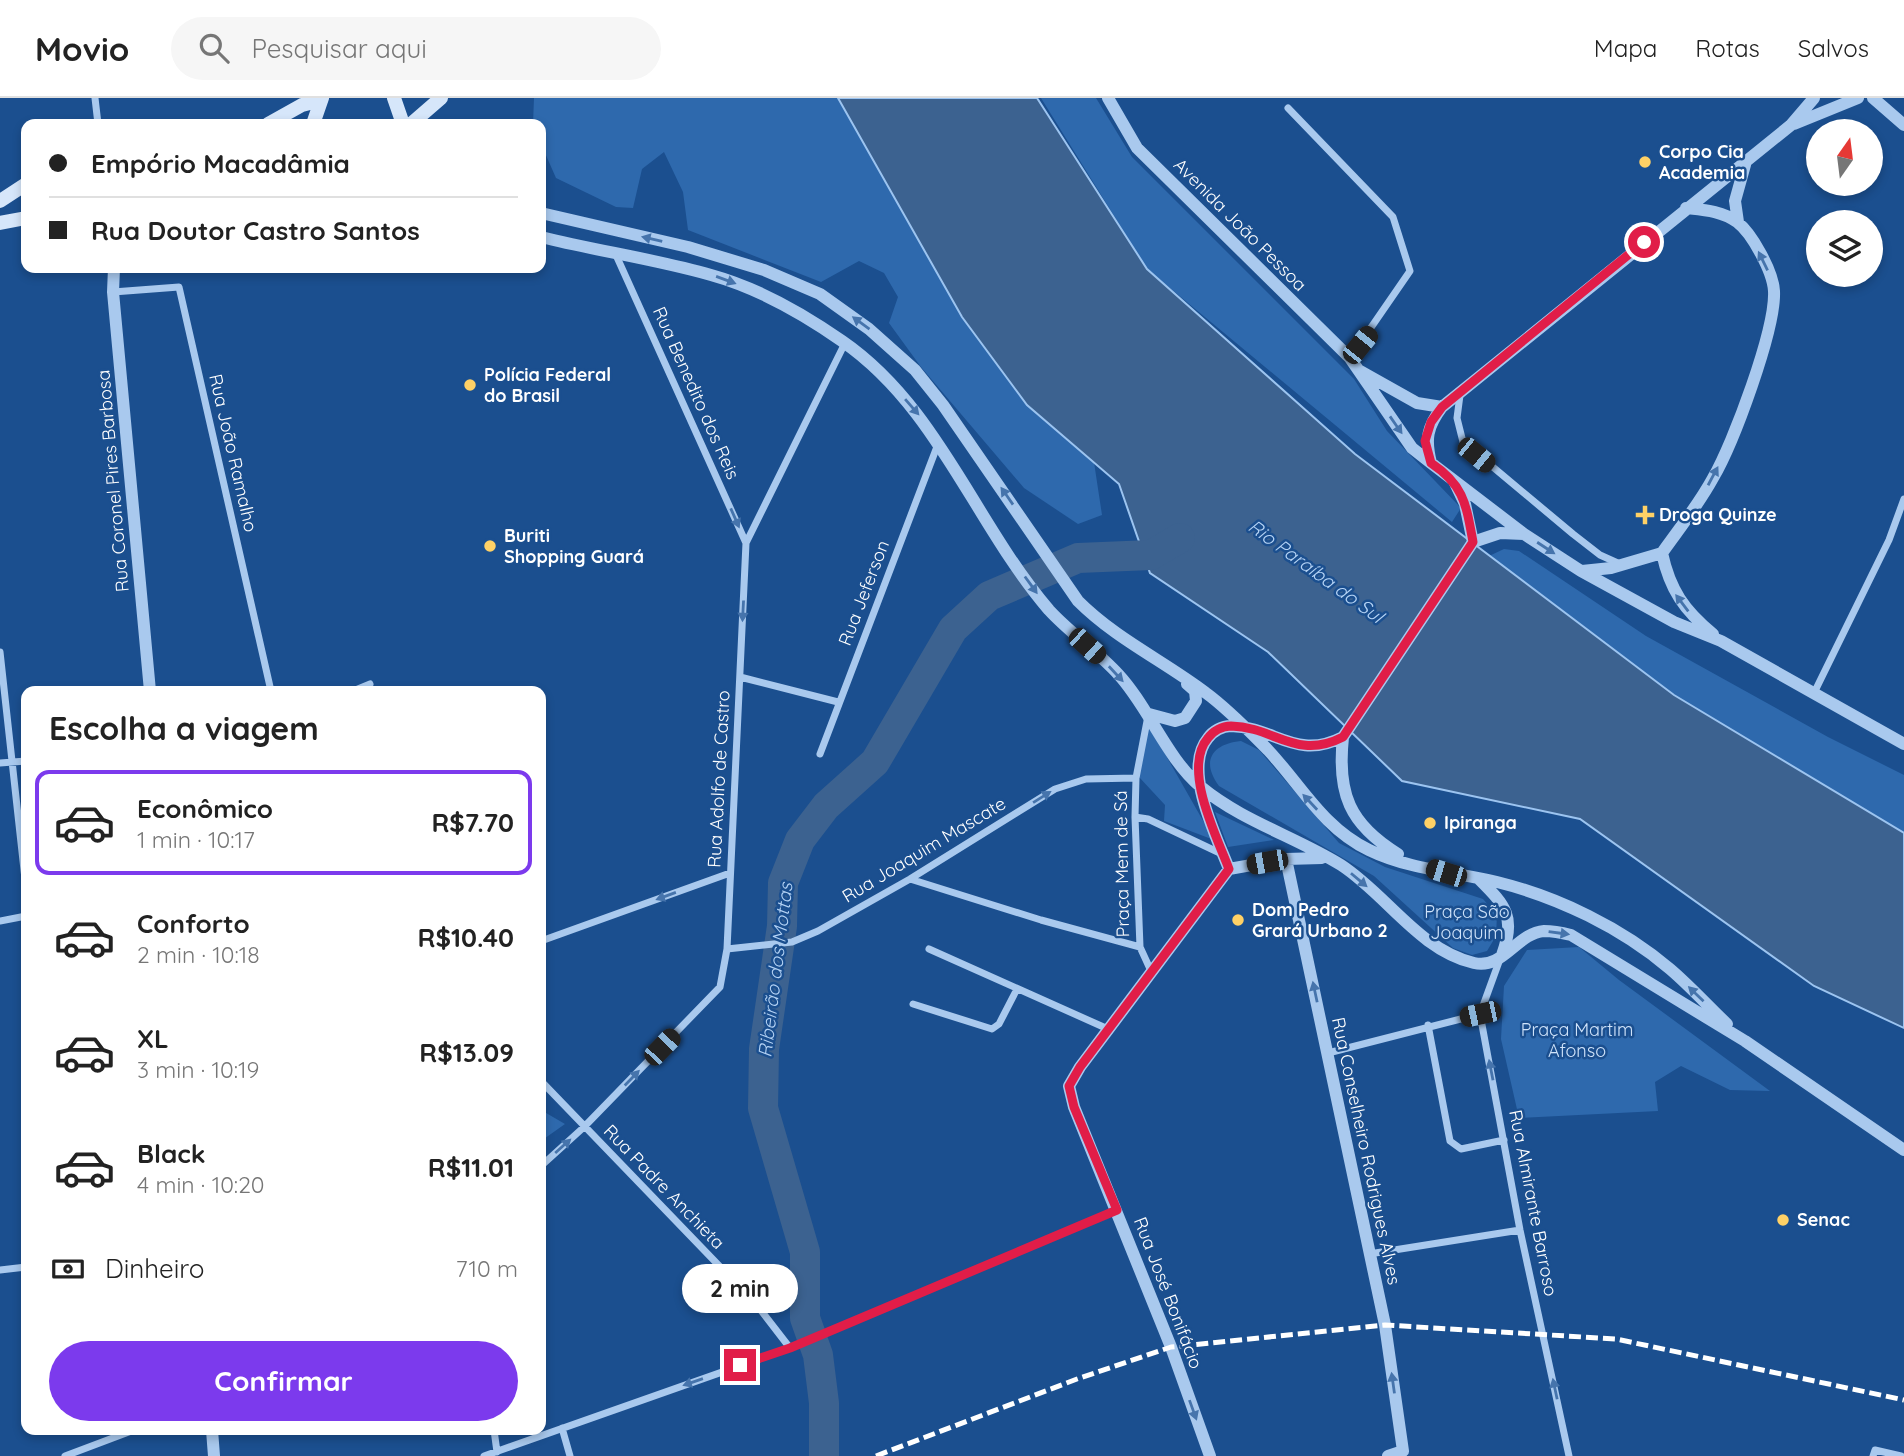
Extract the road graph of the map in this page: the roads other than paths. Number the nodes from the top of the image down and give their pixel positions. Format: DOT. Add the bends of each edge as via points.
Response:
graph roads {
  1 [pos="95,98"];
  2 [pos="394,98"];
  3 [pos="441,98"];
  4 [pos="1108,98"];
  5 [pos="1814,98"];
  6 [pos="1858,98"];
  7 [pos="1873,98"];
  8 [pos="321,99"];
  9 [pos="1288,108"];
  10 [pos="97,119"];
  11 [pos="277,119"];
  12 [pos="315,119"];
  13 [pos="401,119"];
  14 [pos="417,119"];
  15 [pos="1791,125"];
  16 [pos="1904,125"];
  17 [pos="1747,161"];
  18 [pos="21,185"];
  19 [pos="21,187"];
  20 [pos="0,188"];
  21 [pos="0,201"];
  22 [pos="1686,208"];
  23 [pos="546,214"];
  24 [pos="21,219"];
  25 [pos="1738,222"];
  26 [pos="0,223"];
  27 [pos="546,238"];
  28 [pos="616,255"];
  29 [pos="114,273"];
  30 [pos="113,292"];
  31 [pos="845,343"];
  32 [pos="1354,363"];
  33 [pos="1460,395"];
  34 [pos="1442,407"];
  35 [pos="938,444"];
  36 [pos="1431,463"];
  37 [pos="1452,477"];
  38 [pos="1904,499"];
  39 [pos="1524,534"];
  40 [pos="746,543"];
  41 [pos="1472,545"];
  42 [pos="1662,553"];
  43 [pos="1624,565"];
  44 [pos="1581,570"];
  45 [pos="1721,641"];
  46 [pos="0,652"];
  47 [pos="1166,666"];
  48 [pos="740,677"];
  49 [pos="370,684"];
  50 [pos="150,686"];
  51 [pos="270,686"];
  52 [pos="365,686"];
  53 [pos="1814,693"];
  54 [pos="838,702"];
  55 [pos="1149,714"];
  56 [pos="1244,728"];
  57 [pos="1345,734"];
  58 [pos="1904,744"];
  59 [pos="820,754"];
  60 [pos="21,761"];
  61 [pos="11,762"];
  62 [pos="0,763"];
  63 [pos="1136,778"];
  64 [pos="1199,786"];
  65 [pos="1135,817"];
  66 [pos="21,846"];
  67 [pos="1224,856"];
  68 [pos="1326,858"];
  69 [pos="1286,859"];
  70 [pos="1414,864"];
  71 [pos="1229,869"];
  72 [pos="730,873"];
  73 [pos="910,879"];
  74 [pos="1479,879"];
  75 [pos="21,917"];
  76 [pos="0,921"];
  77 [pos="546,939"];
  78 [pos="1140,947"];
  79 [pos="727,948"];
  80 [pos="929,949"];
  81 [pos="1500,959"];
  82 [pos="1150,971"];
  83 [pos="1017,989"];
  84 [pos="912,1004"];
  85 [pos="1480,1014"];
  86 [pos="1428,1025"];
  87 [pos="1108,1029"];
  88 [pos="1745,1041"];
  89 [pos="1328,1053"];
  90 [pos="546,1086"];
  91 [pos="584,1127"];
  92 [pos="1504,1140"];
  93 [pos="1904,1150"];
  94 [pos="546,1161"];
  95 [pos="1117,1210"];
  96 [pos="1520,1230"];
  97 [pos="1368,1254"];
  98 [pos="21,1268"];
  99 [pos="0,1270"];
  100 [pos="790,1348"];
  101 [pos="562,1428"];
  102 [pos="546,1434"];
  103 [pos="121,1435"];
  104 [pos="212,1435"];
  105 [pos="495,1435"];
  106 [pos="543,1435"];
  107 [pos="497,1452"];
  108 [pos="1403,1453"];
  109 [pos="65,1456"];
  110 [pos="214,1456"];
  111 [pos="484,1456"];
  112 [pos="570,1456"];
  113 [pos="1210,1456"];
  114 [pos="1388,1456"];
  115 [pos="1569,1456"];
  116 [pos="1874,1456"];
  117 [pos="1901,1456"];
  1 -- 10 [label="street"];
  2 -- 13 [label="main road"];
  3 -- 14 [label="main road"];
  4 -- 32 [label="street, Avenida João Pessoa" via="1137,148"];
  5 -- 15 [label="street"];
  6 -- 15 [label="street"];
  7 -- 16 [label="street"];
  8 -- 11 [label="main road"];
  8 -- 12 [label="main road"];
  9 -- 32 [label="street" via="1393,217 1410,271"];
  15 -- 17 [label="street"];
  17 -- 22 [label="street"];
  17 -- 25 [label="street" via="1735,201"];
  18 -- 20 [label="main road"];
  19 -- 21 [label="main road"];
  22 -- 25 [label="street" via="1714,211"];
  22 -- 33 [label="street" via="1498,359"];
  47 -- 23 [label="street, one-way" via="1101,625 1078,600 915,370 820,293 688,247"];
  24 -- 26 [label="main road"];
  42 -- 25 [label="street, one-way" via="1713,478 1742,414 1767,330 1774,291 1769,271"];
  27 -- 28 [label="street"];
  28 -- 31 [label="street, one-way" via="710,275 755,290"];
  28 -- 40 [label="street, Rua Benedito dos Reis, one-way"];
  29 -- 30 [label="street, Rua Coronel Pires Barbosa"];
  30 -- 50 [label="street, Rua Coronel Pires Barbosa"];
  30 -- 51 [label="street, Rua João Ramalho" via="179,287"];
  31 -- 35 [label="street, one-way" via="909,404"];
  31 -- 40 [label="street, Rua Adolfo de Castro"];
  32 -- 34 [label="street, Avenida João Pessoa" via="1417,403"];
  32 -- 36 [label="street, Avenida João Pessoa, one-way" via="1412,448"];
  33 -- 34 [label="street"];
  33 -- 43 [label="street" via="1457,418 1469,449 1600,555"];
  34 -- 36 [label="street" via="1425,441"];
  35 -- 54 [label="street, Rua Jeferson"];
  35 -- 55 [label="street, one-way" via="1049,610 1118,674"];
  36 -- 37 [label="street, Avenida João Pessoa"];
  37 -- 39 [label="street, Avenida João Pessoa"];
  37 -- 41 [label="street" via="1465,504"];
  38 -- 53 [label="street" via="1889,540"];
  39 -- 41 [label="street" via="1500,533"];
  39 -- 44 [label="street, Avenida João Pessoa, one-way"];
  40 -- 48 [label="street, Rua Adolfo de Castro, one-way"];
  41 -- 57 [label="street"];
  42 -- 43 [label="street"];
  45 -- 42 [label="street, one-way" via="1678,600"];
  43 -- 44 [label="street"];
  44 -- 45 [label="street, Avenida João Pessoa" via="1674,622"];
  45 -- 53 [label="street"];
  46 -- 61 [label="street"];
  47 -- 55 [label="street" via="1195,691 1196,701 1185,718 1175,721"];
  47 -- 56 [label="street" via="1208,694"];
  48 -- 54 [label="street"];
  48 -- 72 [label="street, Rua Adolfo de Castro"];
  49 -- 52 [label="street"];
  53 -- 58 [label="street"];
  54 -- 59 [label="street, Rua Jeferson"];
  55 -- 63 [label="street, Praça Mem de Sá"];
  55 -- 64 [label="street"];
  56 -- 57 [label="street" via="1301,745 1325,746"];
  56 -- 64 [label="street" via="1228,726 1213,732 1203,744 1197,757"];
  70 -- 56 [label="street, one-way" via="1369,850 1335,828"];
  57 -- 70 [label="street" via="1343,788 1352,813 1374,839"];
  60 -- 61 [label="street"];
  61 -- 62 [label="street"];
  61 -- 66 [label="street"];
  63 -- 65 [label="street, Praça Mem de Sá"];
  73 -- 63 [label="street, Rua Joaquim Mascate, one-way" via="1055,789 1086,779"];
  64 -- 67 [label="street"];
  64 -- 68 [label="street"];
  65 -- 67 [label="street"];
  65 -- 78 [label="street, Praça Mem de Sá"];
  67 -- 71 [label="street"];
  68 -- 69 [label="street"];
  68 -- 81 [label="street, one-way" via="1342,866 1449,956 1479,965"];
  69 -- 71 [label="street"];
  89 -- 69 [label="street, Rua Conselheiro Rodrigues Alves, one-way"];
  70 -- 74 [label="street"];
  71 -- 82 [label="street, Rua José Bonifácio"];
  72 -- 77 [label="street, one-way"];
  72 -- 79 [label="street, Rua Adolfo de Castro"];
  73 -- 78 [label="street"];
  73 -- 79 [label="street, Rua Joaquim Mascate" via="792,942"];
  74 -- 81 [label="street" via="1510,918"];
  88 -- 74 [label="street, one-way" via="1670,969 1626,937 1580,912"];
  75 -- 76 [label="street"];
  78 -- 82 [label="street, Praça Mem de Sá"];
  91 -- 79 [label="street, Rua Adolfo de Castro, one-way" via="720,987"];
  80 -- 83 [label="street"];
  81 -- 85 [label="street"];
  81 -- 88 [label="street, one-way" via="1523,938 1543,931 1571,934"];
  82 -- 87 [label="street, Rua José Bonifácio"];
  83 -- 84 [label="street" via="992,1029"];
  83 -- 87 [label="street"];
  85 -- 86 [label="street"];
  92 -- 85 [label="street, Rua Almirante Barroso, one-way"];
  86 -- 89 [label="street"];
  86 -- 92 [label="street" via="1450,1141 1461,1149"];
  87 -- 95 [label="street, Rua José Bonifácio" via="1069,1086"];
  88 -- 93 [label="street"];
  89 -- 97 [label="street, Rua Conselheiro Rodrigues Alves"];
  90 -- 91 [label="street, Rua Padre Anchieta"];
  94 -- 91 [label="street, Rua Adolfo de Castro, one-way"];
  91 -- 100 [label="street, Rua Padre Anchieta" via="756,1304"];
  92 -- 96 [label="street, Rua Almirante Barroso"];
  95 -- 100 [label="street"];
  95 -- 113 [label="street, Rua José Bonifácio, one-way"];
  96 -- 97 [label="street"];
  115 -- 96 [label="street, Rua Almirante Barroso, one-way"];
  108 -- 97 [label="street, Rua Conselheiro Rodrigues Alves, one-way" via="1385,1325"];
  98 -- 99 [label="street"];
  100 -- 101 [label="street, one-way"];
  101 -- 102 [label="street"];
  101 -- 112 [label="street"];
  103 -- 109 [label="street"];
  104 -- 110 [label="street"];
  105 -- 107 [label="street"];
  106 -- 107 [label="street"];
  107 -- 111 [label="street"];
  108 -- 114 [label="street"];
  116 -- 117 [label="street" via="1875,1450"];
}
